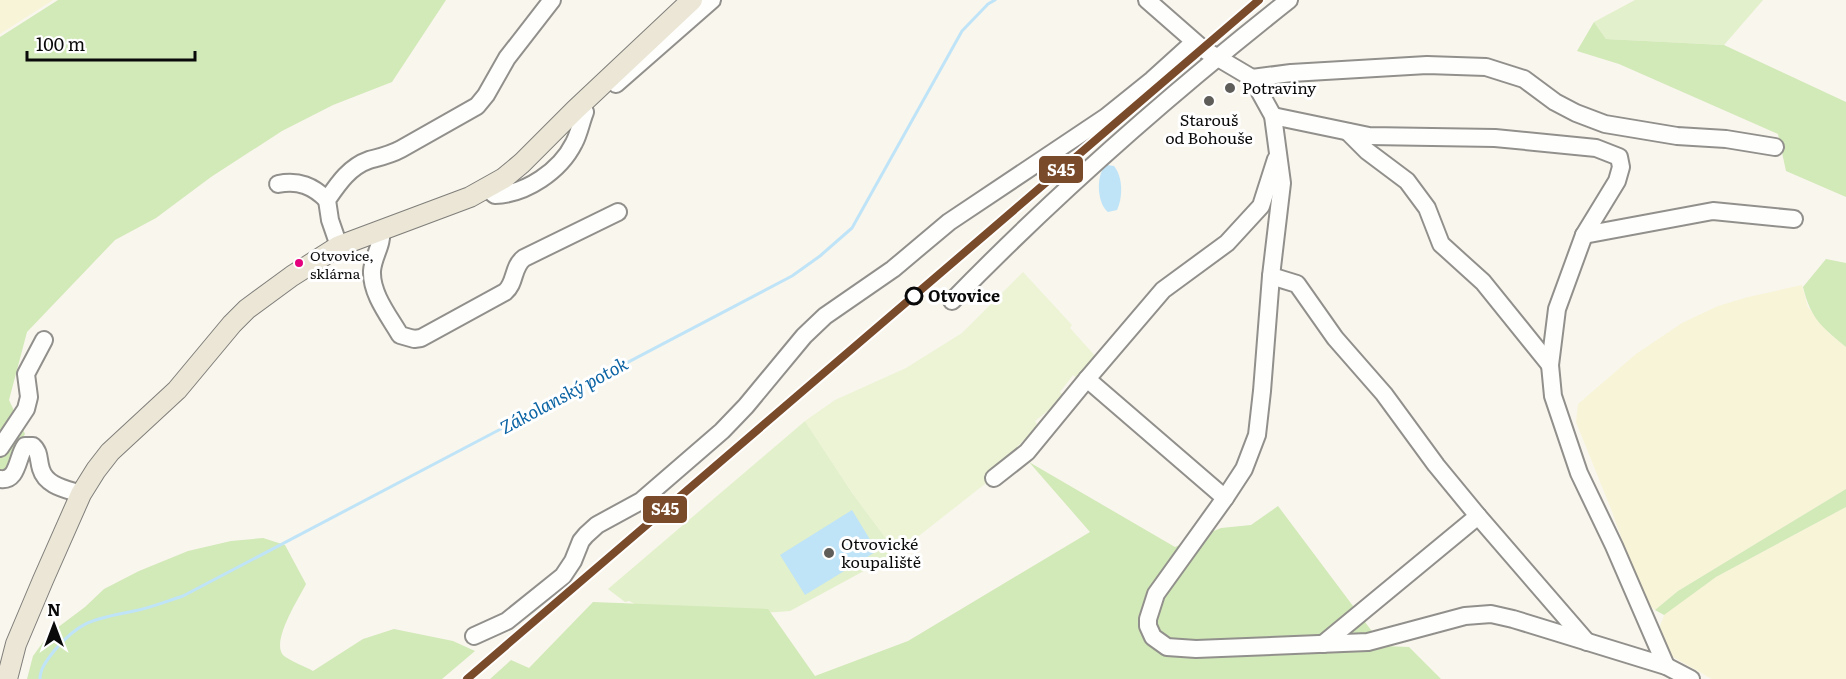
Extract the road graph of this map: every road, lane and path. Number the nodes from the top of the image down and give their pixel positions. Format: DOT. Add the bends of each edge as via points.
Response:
graph roads {
  1 [pos="552,0"];
  2 [pos="692,0"];
  3 [pos="712,0"];
  4 [pos="1147,0"];
  5 [pos="1289,0"];
  6 [pos="1194,42"];
  7 [pos="1216,57"];
  8 [pos="1252,78"];
  9 [pos="580,111"];
  10 [pos="1273,116"];
  11 [pos="1348,132"];
  12 [pos="1775,147"];
  13 [pos="1278,155"];
  14 [pos="278,184"];
  15 [pos="327,200"];
  16 [pos="618,212"];
  17 [pos="1794,219"];
  18 [pos="381,230"];
  19 [pos="1584,235"];
  20 [pos="339,246"];
  21 [pos="1271,276"];
  22 [pos="952,301"];
  23 [pos="44,340"];
  24 [pos="1550,364"];
  25 [pos="1087,379"];
  26 [pos="0,448"];
  27 [pos="994,478"];
  28 [pos="0,479"];
  29 [pos="81,494"];
  30 [pos="1225,498"];
  31 [pos="1478,516"];
  32 [pos="474,636"];
  33 [pos="1588,643"];
  34 [pos="1323,644"];
  35 [pos="1666,666"];
  36 [pos="7,679"];
  37 [pos="1691,679"];
  1 -- 15 [label="street" via="507,58 477,106 390,154 358,165"];
  2 -- 9 [label="main road"];
  3 -- 9 [label="street"];
  4 -- 6 [label="street"];
  5 -- 7 [label="street"];
  6 -- 7 [label="street"];
  6 -- 32 [label="street" via="1106,117 949,222 893,269 825,316 722,431 641,501 586,535 563,576 507,621"];
  7 -- 8 [label="street"];
  7 -- 22 [label="street" via="1080,175"];
  8 -- 10 [label="street"];
  8 -- 12 [label="street" via="1427,65 1486,67 1524,79 1555,102 1605,124"];
  9 -- 18 [label="main road" via="522,163 486,188"];
  10 -- 11 [label="street"];
  10 -- 13 [label="street"];
  11 -- 19 [label="street" via="1369,136 1495,138 1596,148 1618,157 1621,167 1617,180"];
  11 -- 24 [label="street" via="1407,180 1427,208 1441,244 1483,282"];
  13 -- 21 [label="street" via="1282,183"];
  13 -- 25 [label="street" via="1261,206 1227,243 1163,290"];
  14 -- 15 [label="street" via="306,185"];
  15 -- 20 [label="street"];
  16 -- 18 [label="street" via="524,258 505,292 414,339 400,335 374,286 372,272"];
  17 -- 19 [label="street" via="1713,211"];
  18 -- 20 [label="main road"];
  19 -- 24 [label="street" via="1557,309"];
  20 -- 29 [label="main road" via="292,276 232,324 177,390 110,452"];
  21 -- 30 [label="street" via="1257,435 1244,469"];
  21 -- 31 [label="street" via="1297,284 1335,338 1384,394"];
  23 -- 26 [label="street" via="26,374 26,409"];
  24 -- 35 [label="street" via="1553,396 1579,473"];
  25 -- 27 [label="street" via="1027,452"];
  25 -- 30 [label="street"];
  28 -- 29 [label="street" via="10,478 21,451 25,446 33,446 50,483"];
  29 -- 36 [label="main road" via="16,644"];
  30 -- 34 [label="street" via="1156,594 1148,619 1153,638 1167,647 1196,649"];
  31 -- 33 [label="street"];
  31 -- 34 [label="street"];
  33 -- 34 [label="street" via="1491,614 1448,619 1368,642"];
  33 -- 35 [label="street"];
  35 -- 37 [label="street"];
}
